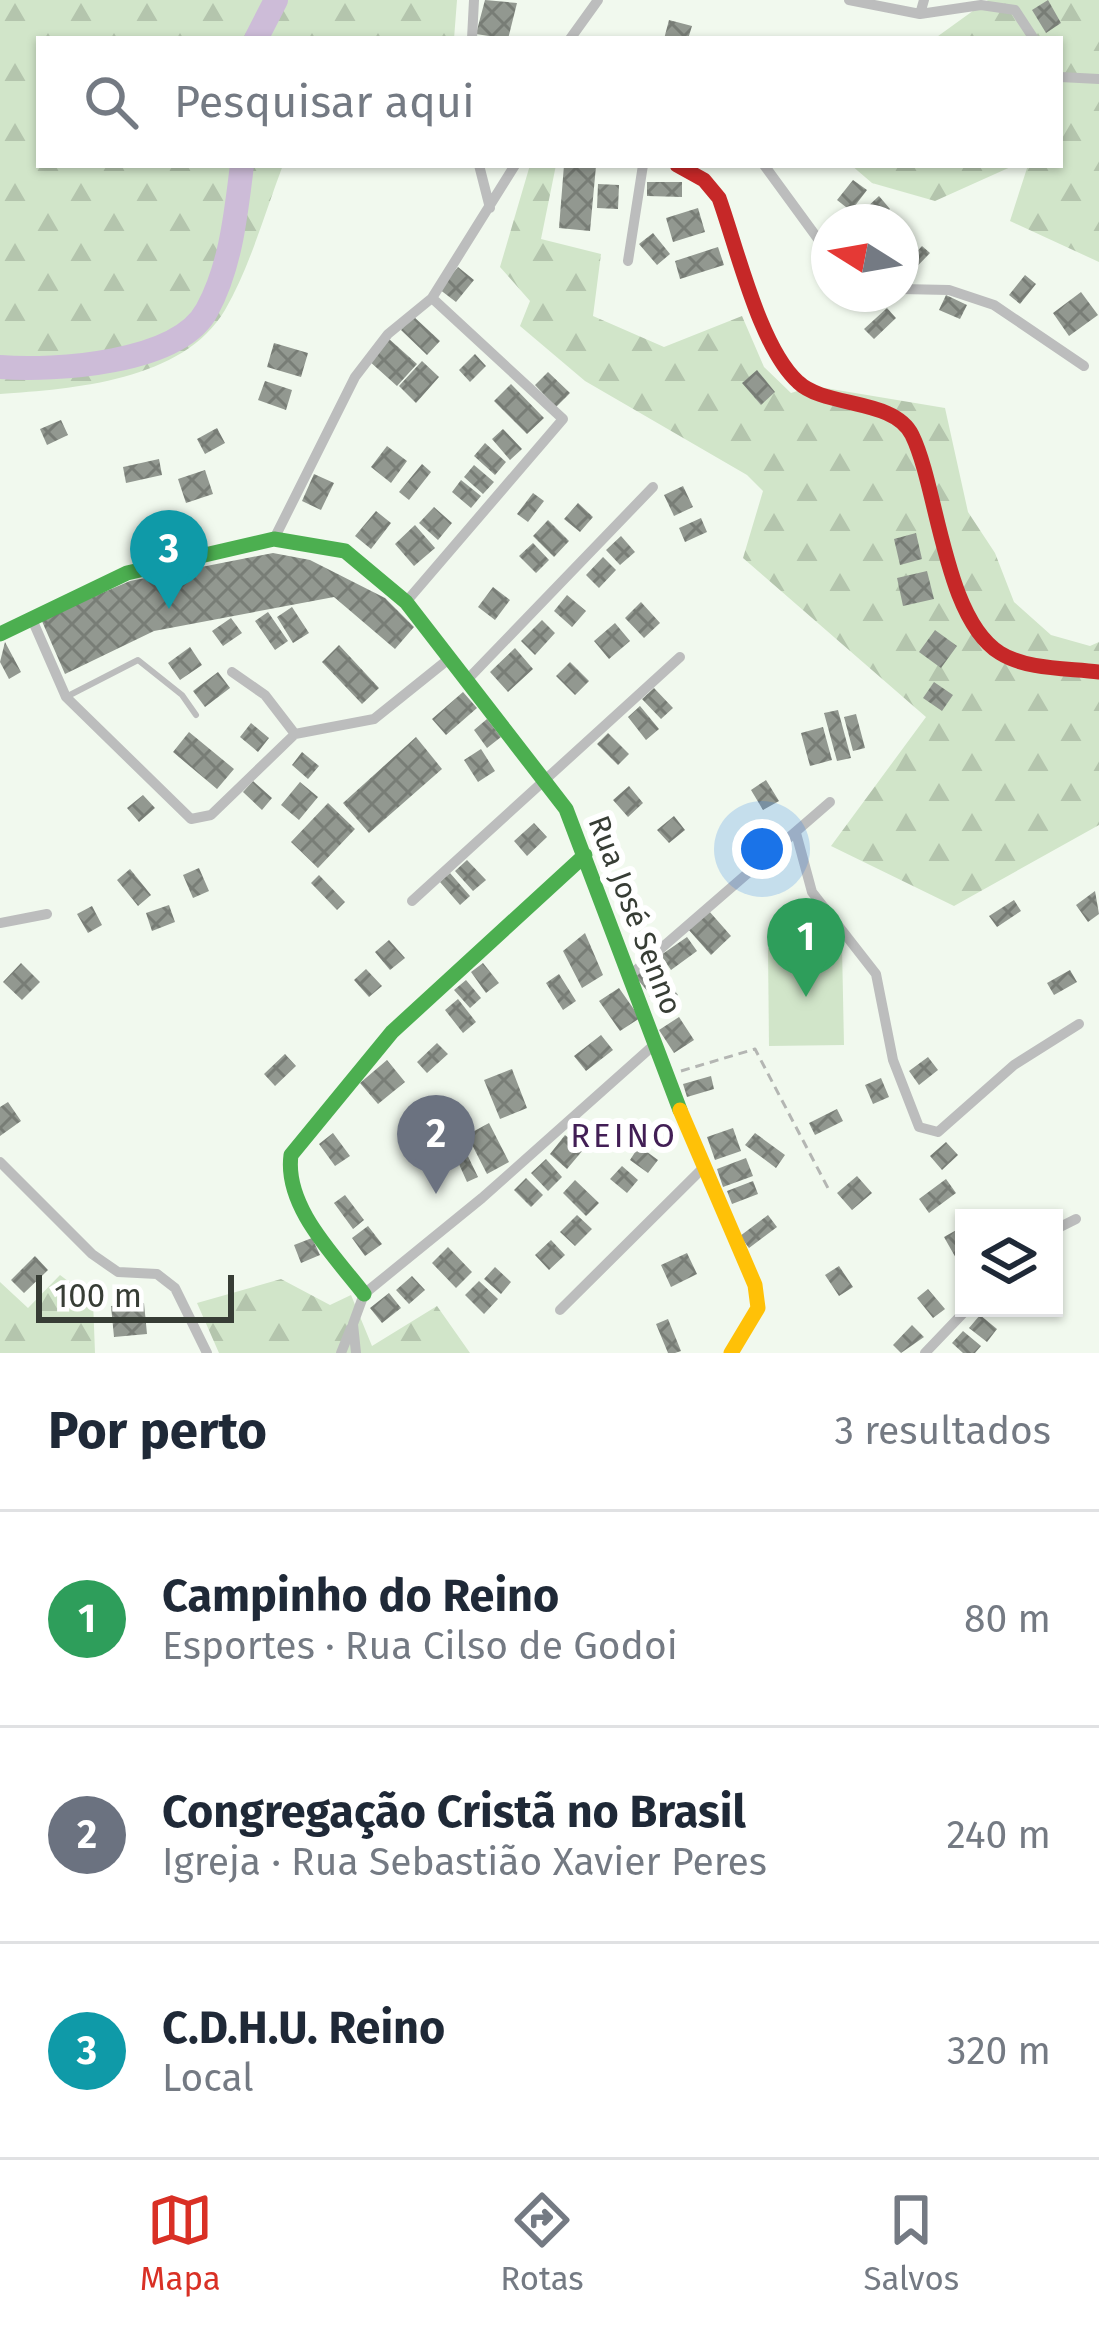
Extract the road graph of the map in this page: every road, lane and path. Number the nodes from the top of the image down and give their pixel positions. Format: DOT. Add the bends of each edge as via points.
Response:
graph roads {
  1 [pos="474,0"];
  2 [pos="598,0"];
  3 [pos="849,0"];
  4 [pos="924,0"];
  5 [pos="920,14"];
  6 [pos="472,36"];
  7 [pos="572,36"];
  8 [pos="1032,36"];
  9 [pos="1063,77"];
  10 [pos="1099,79"];
  11 [pos="480,168"];
  12 [pos="513,168"];
  13 [pos="643,168"];
  14 [pos="684,168"];
  15 [pos="766,168"];
  16 [pos="490,208"];
  17 [pos="811,229"];
  18 [pos="628,261"];
  19 [pos="919,289"];
  20 [pos="432,298"];
  21 [pos="1084,367"];
  22 [pos="653,487"];
  23 [pos="274,539"];
  24 [pos="406,602"];
  25 [pos="31,617"];
  26 [pos="0,634"];
  27 [pos="680,657"];
  28 [pos="450,658"];
  29 [pos="1091,671"];
  30 [pos="232,672"];
  31 [pos="467,680"];
  32 [pos="66,698"];
  33 [pos="196,715"];
  34 [pos="295,734"];
  35 [pos="544,778"];
  36 [pos="830,802"];
  37 [pos="796,833"];
  38 [pos="585,855"];
  39 [pos="412,901"];
  40 [pos="47,914"];
  41 [pos="0,923"];
  42 [pos="628,977"];
  43 [pos="1078,1024"];
  44 [pos="655,1044"];
  45 [pos="668,1075"];
  46 [pos="0,1162"];
  47 [pos="702,1169"];
  48 [pos="829,1190"];
  49 [pos="1076,1219"];
  50 [pos="1063,1226"];
  51 [pos="364,1294"];
  52 [pos="560,1310"];
  53 [pos="960,1317"];
  54 [pos="353,1324"];
  55 [pos="207,1353"];
  56 [pos="341,1353"];
  57 [pos="356,1353"];
  58 [pos="731,1353"];
  59 [pos="926,1353"];
  1 -- 6 [label="street"];
  2 -- 7 [label="street"];
  3 -- 5 [label="street"];
  4 -- 5 [label="street"];
  5 -- 8 [label="street" via="981,5 1015,10"];
  9 -- 10 [label="street"];
  11 -- 16 [label="street"];
  12 -- 16 [label="street"];
  13 -- 18 [label="street"];
  14 -- 29 [label="street" via="719,198 779,364 802,387 911,430 937,533 978,630 1000,653"];
  15 -- 17 [label="street"];
  16 -- 20 [label="street"];
  19 -- 21 [label="street" via="994,305"];
  20 -- 23 [label="street" via="388,334 355,377"];
  20 -- 24 [label="street" via="563,418"];
  22 -- 31 [label="street"];
  23 -- 24 [label="street, Rua José Senno" via="345,551"];
  23 -- 25 [label="street" via="128,573"];
  24 -- 28 [label="street, Rua José Senno"];
  25 -- 26 [label="street"];
  25 -- 32 [label="street"];
  27 -- 35 [label="street"];
  28 -- 31 [label="street, Rua José Senno"];
  28 -- 34 [label="street" via="374,719"];
  30 -- 34 [label="street" via="265,695"];
  31 -- 35 [label="street, Rua José Senno"];
  32 -- 33 [label="lane" via="138,660"];
  32 -- 34 [label="street" via="191,819 211,815"];
  35 -- 38 [label="street, Rua José Senno"];
  35 -- 39 [label="street"];
  36 -- 37 [label="street"];
  37 -- 42 [label="street"];
  37 -- 43 [label="street" via="812,892 876,974 892,1060 927,1132 938,1132 1014,1065"];
  38 -- 42 [label="street, Rua José Senno"];
  38 -- 51 [label="street" via="398,1019 347,1076 286,1167"];
  40 -- 41 [label="street"];
  42 -- 44 [label="street, Rua José Senno"];
  44 -- 45 [label="street, Rua José Senno"];
  44 -- 51 [label="street"];
  45 -- 47 [label="street, Rua José Senno"];
  45 -- 48 [label="path" via="755,1049"];
  46 -- 55 [label="street" via="105,1263 139,1277 158,1274 175,1288"];
  47 -- 52 [label="street"];
  47 -- 58 [label="street, Rua José Senno" via="755,1285 758,1307"];
  49 -- 50 [label="street"];
  51 -- 54 [label="street"];
  53 -- 59 [label="street"];
  54 -- 56 [label="street"];
  54 -- 57 [label="street"];
}
